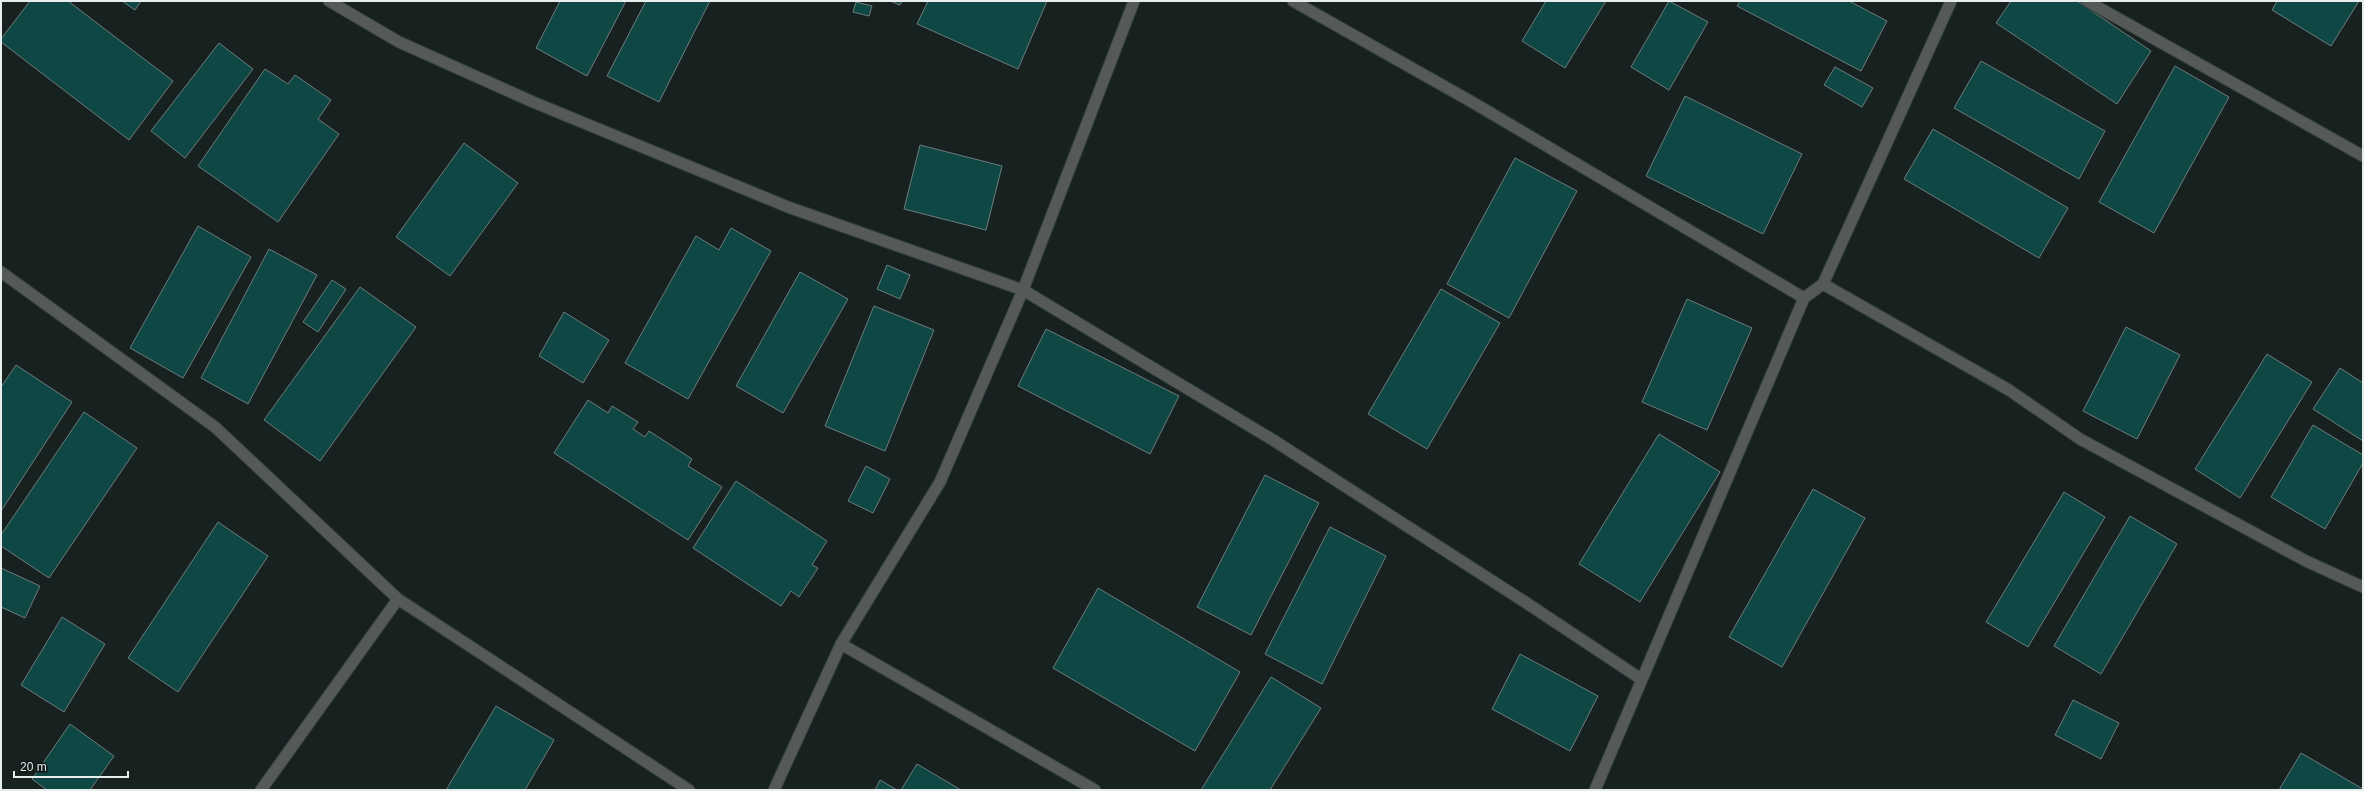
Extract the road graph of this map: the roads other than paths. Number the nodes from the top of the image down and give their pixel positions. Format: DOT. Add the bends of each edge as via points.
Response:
graph roads {
  1 [pos="329,1"];
  2 [pos="1134,1"];
  3 [pos="1293,1"];
  4 [pos="1951,1"];
  5 [pos="2087,1"];
  6 [pos="2363,156"];
  7 [pos="1,272"];
  8 [pos="1823,284"];
  9 [pos="1024,290"];
  10 [pos="1804,298"];
  11 [pos="2363,587"];
  12 [pos="398,599"];
  13 [pos="841,644"];
  14 [pos="1641,679"];
  15 [pos="261,790"];
  16 [pos="689,790"];
  17 [pos="774,790"];
  18 [pos="1095,790"];
  19 [pos="1595,790"];
  1 -- 9 [label="street" via="399,42 533,102 788,206"];
  2 -- 9 [label="street"];
  3 -- 10 [label="street" via="1472,102"];
  4 -- 8 [label="street"];
  5 -- 6 [label="street"];
  7 -- 12 [label="street" via="215,427"];
  8 -- 10 [label="street"];
  8 -- 11 [label="street" via="2009,390 2080,438 2306,561"];
  9 -- 13 [label="street" via="940,482"];
  9 -- 14 [label="street" via="1279,444"];
  10 -- 14 [label="street"];
  12 -- 15 [label="street"];
  12 -- 16 [label="street"];
  13 -- 17 [label="street"];
  13 -- 18 [label="street"];
  14 -- 19 [label="street"];
}
